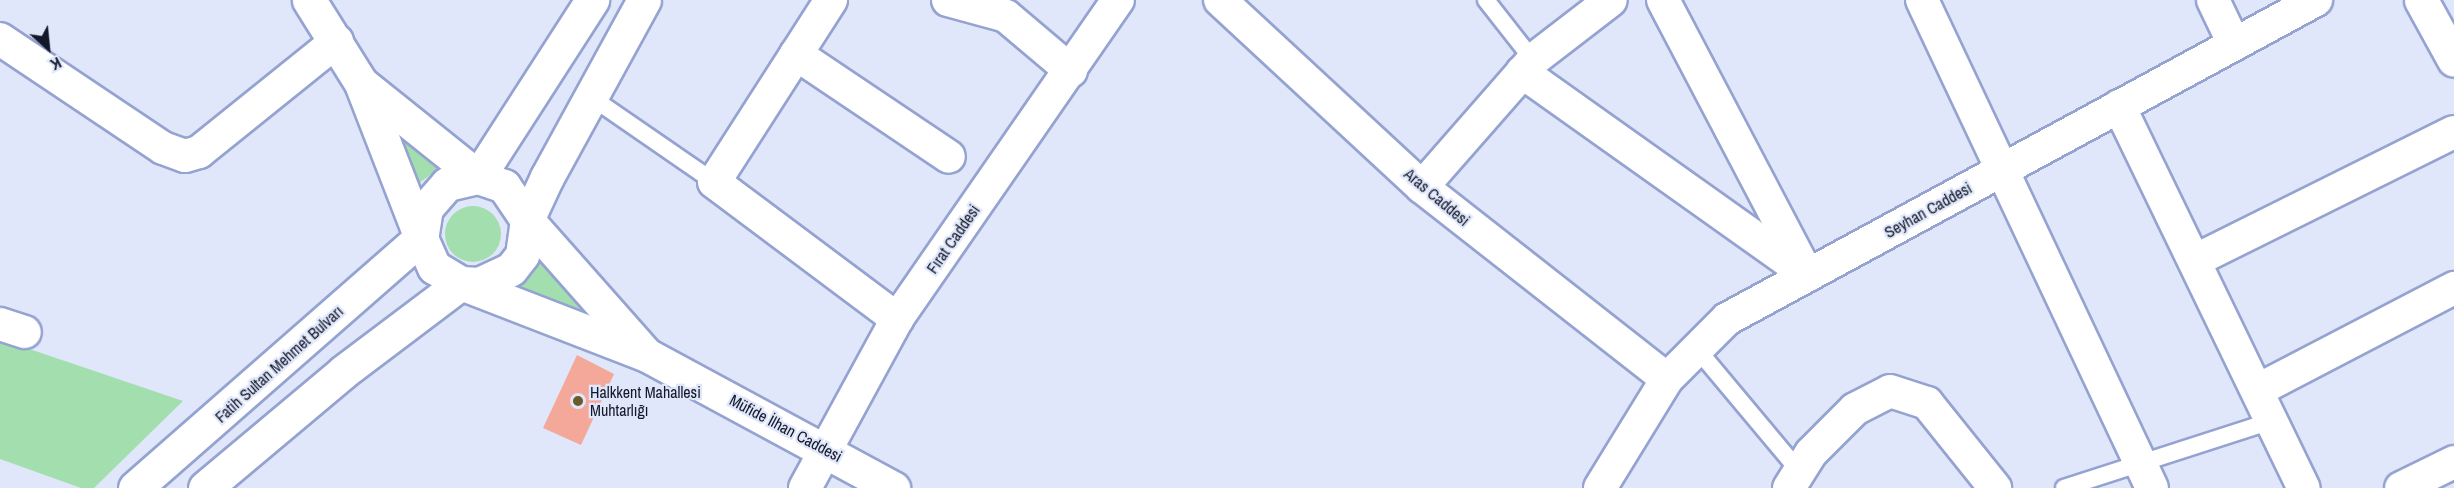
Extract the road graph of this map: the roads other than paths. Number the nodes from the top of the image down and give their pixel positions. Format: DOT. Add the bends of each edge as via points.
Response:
graph roads {
  1 [pos="309,0"];
  2 [pos="592,0"];
  3 [pos="644,0"];
  4 [pos="831,0"];
  5 [pos="948,0"];
  6 [pos="1118,0"];
  7 [pos="1220,0"];
  8 [pos="1486,0"];
  9 [pos="1611,0"];
  10 [pos="1663,0"];
  11 [pos="2212,0"];
  12 [pos="2316,0"];
  13 [pos="2421,0"];
  14 [pos="1926,1"];
  15 [pos="0,39"];
  16 [pos="337,41"];
  17 [pos="2234,44"];
  18 [pos="796,54"];
  19 [pos="2454,60"];
  20 [pos="1528,66"];
  21 [pos="1071,71"];
  22 [pos="361,83"];
  23 [pos="591,97"];
  24 [pos="2119,106"];
  25 [pos="2454,132"];
  26 [pos="949,157"];
  27 [pos="2002,169"];
  28 [pos="478,177"];
  29 [pos="714,182"];
  30 [pos="1422,187"];
  31 [pos="527,220"];
  32 [pos="421,238"];
  33 [pos="2196,260"];
  34 [pos="1808,275"];
  35 [pos="461,283"];
  36 [pos="2454,288"];
  37 [pos="897,319"];
  38 [pos="1697,349"];
  39 [pos="646,355"];
  40 [pos="1667,379"];
  41 [pos="2260,389"];
  42 [pos="2274,420"];
  43 [pos="825,447"];
  44 [pos="2454,462"];
  45 [pos="2146,476"];
  46 [pos="1794,479"];
  47 [pos="135,488"];
  48 [pos="205,488"];
  49 [pos="805,488"];
  50 [pos="893,488"];
  51 [pos="1600,488"];
  52 [pos="1995,488"];
  53 [pos="2064,488"];
  54 [pos="2304,488"];
  55 [pos="2402,488"];
  1 -- 16 [label="street"];
  2 -- 28 [label="street"];
  3 -- 23 [label="street"];
  4 -- 18 [label="street"];
  5 -- 21 [label="street" via="1006,16"];
  6 -- 21 [label="street, Fırat Caddesi"];
  7 -- 30 [label="street, Aras Caddesi"];
  8 -- 20 [label="lane"];
  9 -- 20 [label="street"];
  10 -- 34 [label="street"];
  11 -- 17 [label="street"];
  12 -- 17 [label="street, Seyhan Caddesi"];
  13 -- 19 [label="street"];
  14 -- 27 [label="street"];
  15 -- 16 [label="street" via="163,148 185,156 199,152"];
  16 -- 22 [label="street"];
  17 -- 24 [label="street, Seyhan Caddesi"];
  18 -- 26 [label="street"];
  18 -- 29 [label="street"];
  20 -- 30 [label="street"];
  20 -- 34 [label="street"];
  21 -- 37 [label="street, Fırat Caddesi"];
  22 -- 28 [label="street"];
  22 -- 32 [label="street"];
  23 -- 29 [label="lane"];
  23 -- 31 [label="street"];
  24 -- 27 [label="street, Seyhan Caddesi"];
  24 -- 33 [label="street"];
  25 -- 33 [label="street"];
  27 -- 34 [label="street, Seyhan Caddesi"];
  27 -- 45 [label="street"];
  28 -- 31 [label="street" via="509,191"];
  28 -- 32 [label="street" via="447,184 435,194 421,222"];
  29 -- 37 [label="street"];
  30 -- 40 [label="street, Aras Caddesi"];
  31 -- 35 [label="street" via="527,238 511,269 488,282"];
  31 -- 39 [label="street"];
  32 -- 35 [label="street" via="434,267"];
  32 -- 47 [label="street, Fatih Sultan Mehmet Bulvarı"];
  33 -- 41 [label="street"];
  34 -- 38 [label="street, Seyhan Caddesi" via="1727,319"];
  35 -- 39 [label="street, Müfide İlhan Caddesi"];
  35 -- 48 [label="street" via="343,372"];
  36 -- 41 [label="street"];
  37 -- 43 [label="street, Fırat Caddesi"];
  38 -- 40 [label="street, Seyhan Caddesi"];
  38 -- 46 [label="lane"];
  39 -- 43 [label="street, Müfide İlhan Caddesi"];
  40 -- 51 [label="street, Seyhan Caddesi"];
  41 -- 42 [label="street"];
  42 -- 45 [label="lane"];
  42 -- 54 [label="street"];
  43 -- 49 [label="street, Fırat Caddesi"];
  43 -- 50 [label="street, Müfide İlhan Caddesi"];
  44 -- 55 [label="street"];
  45 -- 53 [label="lane"];
  46 -- 52 [label="street" via="1855,409 1890,391 1927,403"];
}
